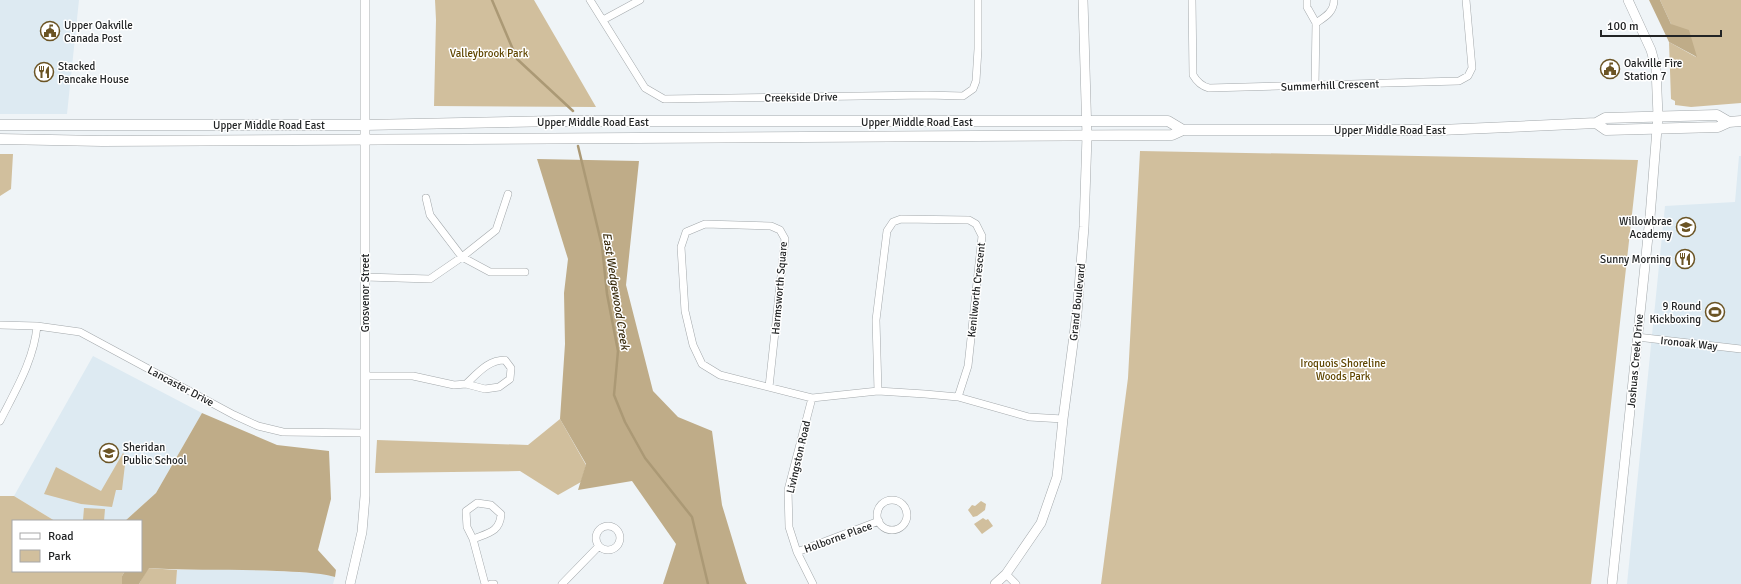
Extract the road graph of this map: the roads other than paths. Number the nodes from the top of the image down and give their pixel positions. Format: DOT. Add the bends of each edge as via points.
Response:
graph roads {
  1 [pos="365,0"];
  2 [pos="590,0"];
  3 [pos="640,0"];
  4 [pos="978,0"];
  5 [pos="1083,0"];
  6 [pos="1192,0"];
  7 [pos="1307,0"];
  8 [pos="1334,0"];
  9 [pos="1466,0"];
  10 [pos="1628,0"];
  11 [pos="603,20"];
  12 [pos="1316,23"];
  13 [pos="1315,86"];
  14 [pos="1658,116"];
  15 [pos="1741,121"];
  16 [pos="1087,122"];
  17 [pos="1729,122"];
  18 [pos="1596,124"];
  19 [pos="0,125"];
  20 [pos="366,125"];
  21 [pos="1657,128"];
  22 [pos="1183,130"];
  23 [pos="1087,136"];
  24 [pos="0,139"];
  25 [pos="365,139"];
  26 [pos="508,194"];
  27 [pos="426,198"];
  28 [pos="462,257"];
  29 [pos="525,272"];
  30 [pos="365,277"];
  31 [pos="0,325"];
  32 [pos="37,326"];
  33 [pos="1637,337"];
  34 [pos="1741,349"];
  35 [pos="365,376"];
  36 [pos="466,384"];
  37 [pos="769,387"];
  38 [pos="878,391"];
  39 [pos="958,397"];
  40 [pos="812,398"];
  41 [pos="1063,419"];
  42 [pos="0,421"];
  43 [pos="365,433"];
  44 [pos="879,522"];
  45 [pos="473,539"];
  46 [pos="599,546"];
  47 [pos="797,552"];
  48 [pos="1006,574"];
  49 [pos="350,584"];
  50 [pos="485,584"];
  51 [pos="562,584"];
  52 [pos="813,584"];
  53 [pos="995,584"];
  54 [pos="1016,584"];
  55 [pos="1612,584"];
  1 -- 20 [label="street, Grosvenor Street"];
  2 -- 11 [label="street, Creekside Drive"];
  3 -- 11 [label="street"];
  4 -- 11 [label="street, Creekside Drive" via="976,81 973,89 962,96 927,94 664,99 645,88"];
  5 -- 16 [label="street, Grand Boulevard"];
  6 -- 13 [label="street, Summerhill Crescent" via="1193,75 1202,86"];
  7 -- 12 [label="street" via="1307,7"];
  8 -- 12 [label="street" via="1333,9"];
  9 -- 13 [label="street, Summerhill Crescent" via="1472,68 1464,79"];
  10 -- 14 [label="street, Joshuas Creek Drive" via="1651,50 1656,68"];
  12 -- 13 [label="street"];
  14 -- 17 [label="main road, Upper Middle Road East" via="1717,115"];
  14 -- 18 [label="main road, Upper Middle Road East" via="1605,118"];
  14 -- 21 [label="street, Joshuas Creek Drive"];
  15 -- 17 [label="main road, Upper Middle Road East"];
  16 -- 20 [label="main road, Upper Middle Road East" via="557,121"];
  16 -- 22 [label="main road, Upper Middle Road East" via="1168,121"];
  16 -- 23 [label="street, Grand Boulevard"];
  17 -- 21 [label="main road, Upper Middle Road East" via="1718,127"];
  18 -- 21 [label="main road, Upper Middle Road East" via="1606,130"];
  18 -- 22 [label="main road, Upper Middle Road East" via="1440,130"];
  19 -- 20 [label="main road, Upper Middle Road East"];
  20 -- 25 [label="street, Grosvenor Street"];
  21 -- 33 [label="street, Joshuas Creek Drive"];
  22 -- 23 [label="main road, Upper Middle Road East" via="1172,135"];
  23 -- 25 [label="main road, Upper Middle Road East"];
  23 -- 41 [label="street, Grand Boulevard" via="1084,227 1077,313"];
  24 -- 25 [label="main road, Upper Middle Road East"];
  25 -- 30 [label="street, Grosvenor Street"];
  26 -- 28 [label="street" via="496,230"];
  27 -- 28 [label="street" via="430,215"];
  28 -- 29 [label="street" via="490,272"];
  28 -- 30 [label="street" via="430,279"];
  30 -- 35 [label="street, Grosvenor Street"];
  31 -- 32 [label="street, Lancaster Drive"];
  32 -- 42 [label="street" via="28,365"];
  32 -- 43 [label="street, Lancaster Drive" via="80,332 258,426 283,432"];
  33 -- 34 [label="street, Ironoak Way"];
  33 -- 55 [label="street, Joshuas Creek Drive"];
  35 -- 36 [label="street" via="413,376 454,385"];
  35 -- 43 [label="street, Grosvenor Street"];
  36 -- 36 [label="street" via="485,389 499,387 510,378 511,368 505,360 497,360 488,364"];
  37 -- 37 [label="street, Harmsworth Square" via="785,239 780,230 771,226 705,224 686,232 681,247 685,311 692,345 702,364 720,375"];
  37 -- 40 [label="street, Harmsworth Square"];
  38 -- 39 [label="street, Harmsworth Square"];
  38 -- 39 [label="street, Kenilworth Crescent" via="876,320 887,231 893,222 901,219 969,220 976,224 982,236 968,366"];
  38 -- 40 [label="street, Harmsworth Square"];
  39 -- 41 [label="street, Harmsworth Square" via="1029,417"];
  40 -- 47 [label="street, Livingston Road" via="788,490 789,527"];
  41 -- 48 [label="street, Grand Boulevard" via="1057,477 1041,523"];
  43 -- 49 [label="street, Grosvenor Street" via="364,515"];
  44 -- 44 [label="street, Holborne Place" via="891,529 900,527 906,518 903,505 894,500 885,501 878,508"];
  44 -- 47 [label="street, Holborne Place"];
  45 -- 45 [label="street" via="467,527 466,511 477,503 492,505 501,514 500,522 494,530"];
  45 -- 50 [label="street"];
  46 -- 51 [label="street"];
  47 -- 52 [label="street, Livingston Road"];
  48 -- 53 [label="street, Grand Boulevard"];
  48 -- 54 [label="street"];
}
